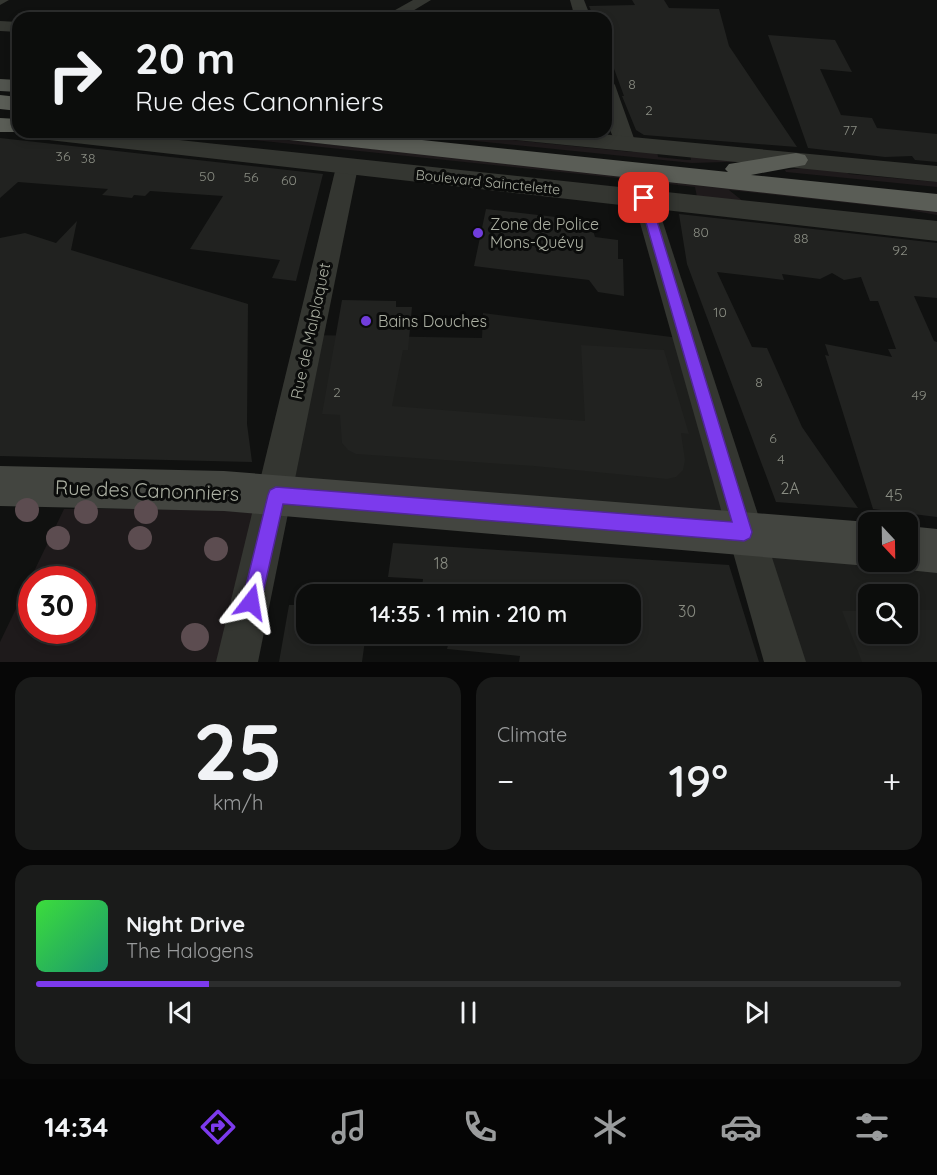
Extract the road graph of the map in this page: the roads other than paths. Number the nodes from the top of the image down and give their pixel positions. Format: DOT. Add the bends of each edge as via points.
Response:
graph roads {
  1 [pos="424,0"];
  2 [pos="400,12"];
  3 [pos="612,103"];
  4 [pos="93,138"];
  5 [pos="321,138"];
  6 [pos="566,138"];
  7 [pos="626,144"];
  8 [pos="796,160"];
  9 [pos="347,167"];
  10 [pos="937,174"];
  11 [pos="714,179"];
  12 [pos="645,185"];
  13 [pos="937,191"];
  14 [pos="937,203"];
  15 [pos="937,231"];
  16 [pos="0,486"];
  17 [pos="276,495"];
  18 [pos="744,532"];
  19 [pos="858,543"];
  20 [pos="918,549"];
  21 [pos="937,551"];
  22 [pos="237,662"];
  23 [pos="785,662"];
  1 -- 2 [label="street"];
  3 -- 7 [label="street"];
  4 -- 9 [label="street, Boulevard Sainctelette"];
  5 -- 12 [label="highway"];
  6 -- 7 [label="street"];
  7 -- 8 [label="street"];
  8 -- 10 [label="street"];
  8 -- 12 [label="highway"];
  9 -- 12 [label="street, Boulevard Sainctelette"];
  9 -- 17 [label="street, Rue de Malplaquet"];
  11 -- 12 [label="highway"];
  11 -- 13 [label="highway" via="793,178"];
  11 -- 14 [label="highway"];
  12 -- 15 [label="street, Boulevard Sainctelette"];
  12 -- 18 [label="street"];
  16 -- 17 [label="main road, Rue des Canonniers"];
  17 -- 18 [label="main road, Rue des Canonniers"];
  17 -- 22 [label="street, Rue de Malplaquet"];
  18 -- 19 [label="main road, Rue des Canonniers"];
  18 -- 23 [label="street"];
  20 -- 21 [label="main road"];
}
